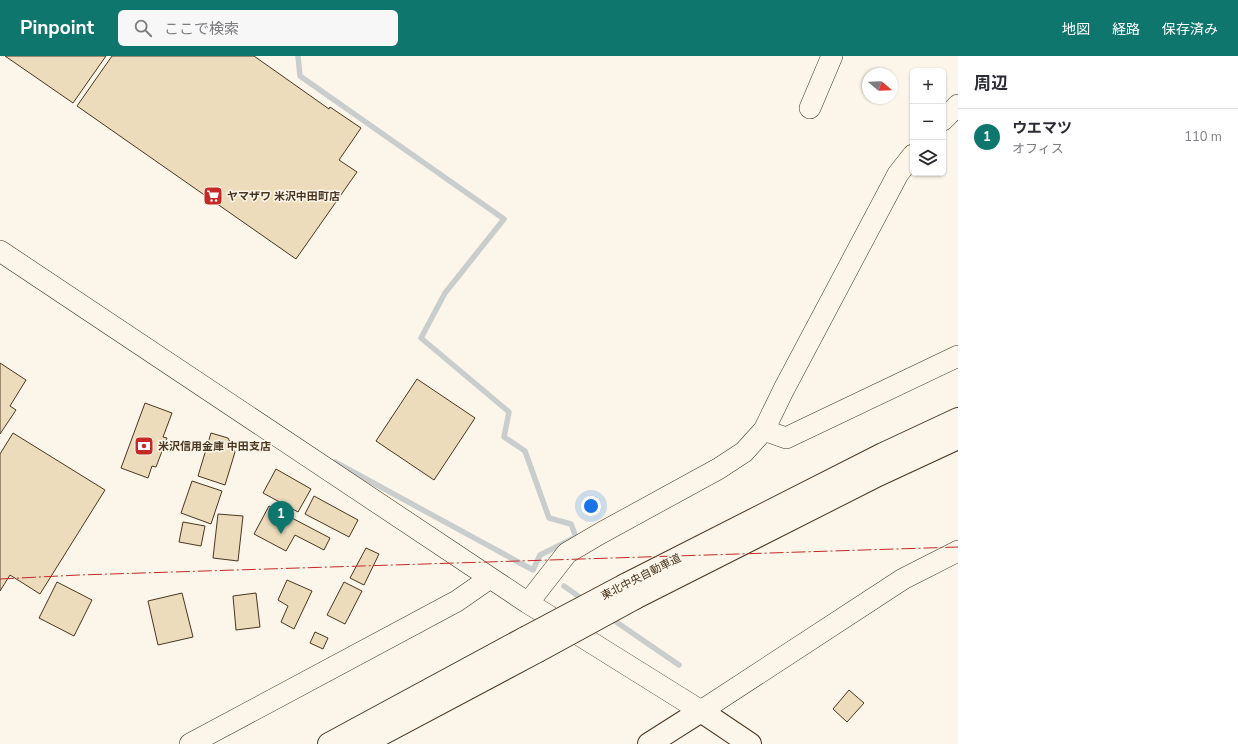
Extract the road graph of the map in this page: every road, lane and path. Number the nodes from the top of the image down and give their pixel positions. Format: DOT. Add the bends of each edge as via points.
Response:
graph roads {
  1 [pos="832,56"];
  2 [pos="958,105"];
  3 [pos="810,108"];
  4 [pos="946,117"];
  5 [pos="910,159"];
  6 [pos="0,252"];
  7 [pos="958,356"];
  8 [pos="958,419"];
  9 [pos="764,430"];
  10 [pos="958,438"];
  11 [pos="958,551"];
  12 [pos="490,578"];
  13 [pos="630,591"];
  14 [pos="528,603"];
  15 [pos="530,645"];
  16 [pos="701,711"];
  17 [pos="190,744"];
  18 [pos="329,744"];
  19 [pos="363,744"];
  20 [pos="649,744"];
  21 [pos="750,744"];
  1 -- 3 [label="street"];
  2 -- 4 [label="street"];
  5 -- 9 [label="street" via="898,174"];
  6 -- 12 [label="street"];
  7 -- 9 [label="street" via="786,438"];
  8 -- 13 [label="highway, 東北中央自動車道" via="883,454"];
  9 -- 14 [label="street" via="744,452 718,469 567,552"];
  10 -- 13 [label="highway, 東北中央自動車道"];
  11 -- 16 [label="street" via="903,579"];
  12 -- 14 [label="street"];
  12 -- 17 [label="street" via="457,601"];
  13 -- 15 [label="highway, 東北中央自動車道, bridge"];
  14 -- 16 [label="street"];
  15 -- 18 [label="highway, 東北中央自動車道"];
  15 -- 19 [label="highway, 東北中央自動車道"];
  16 -- 20 [label="highway"];
  16 -- 21 [label="highway"];
}
